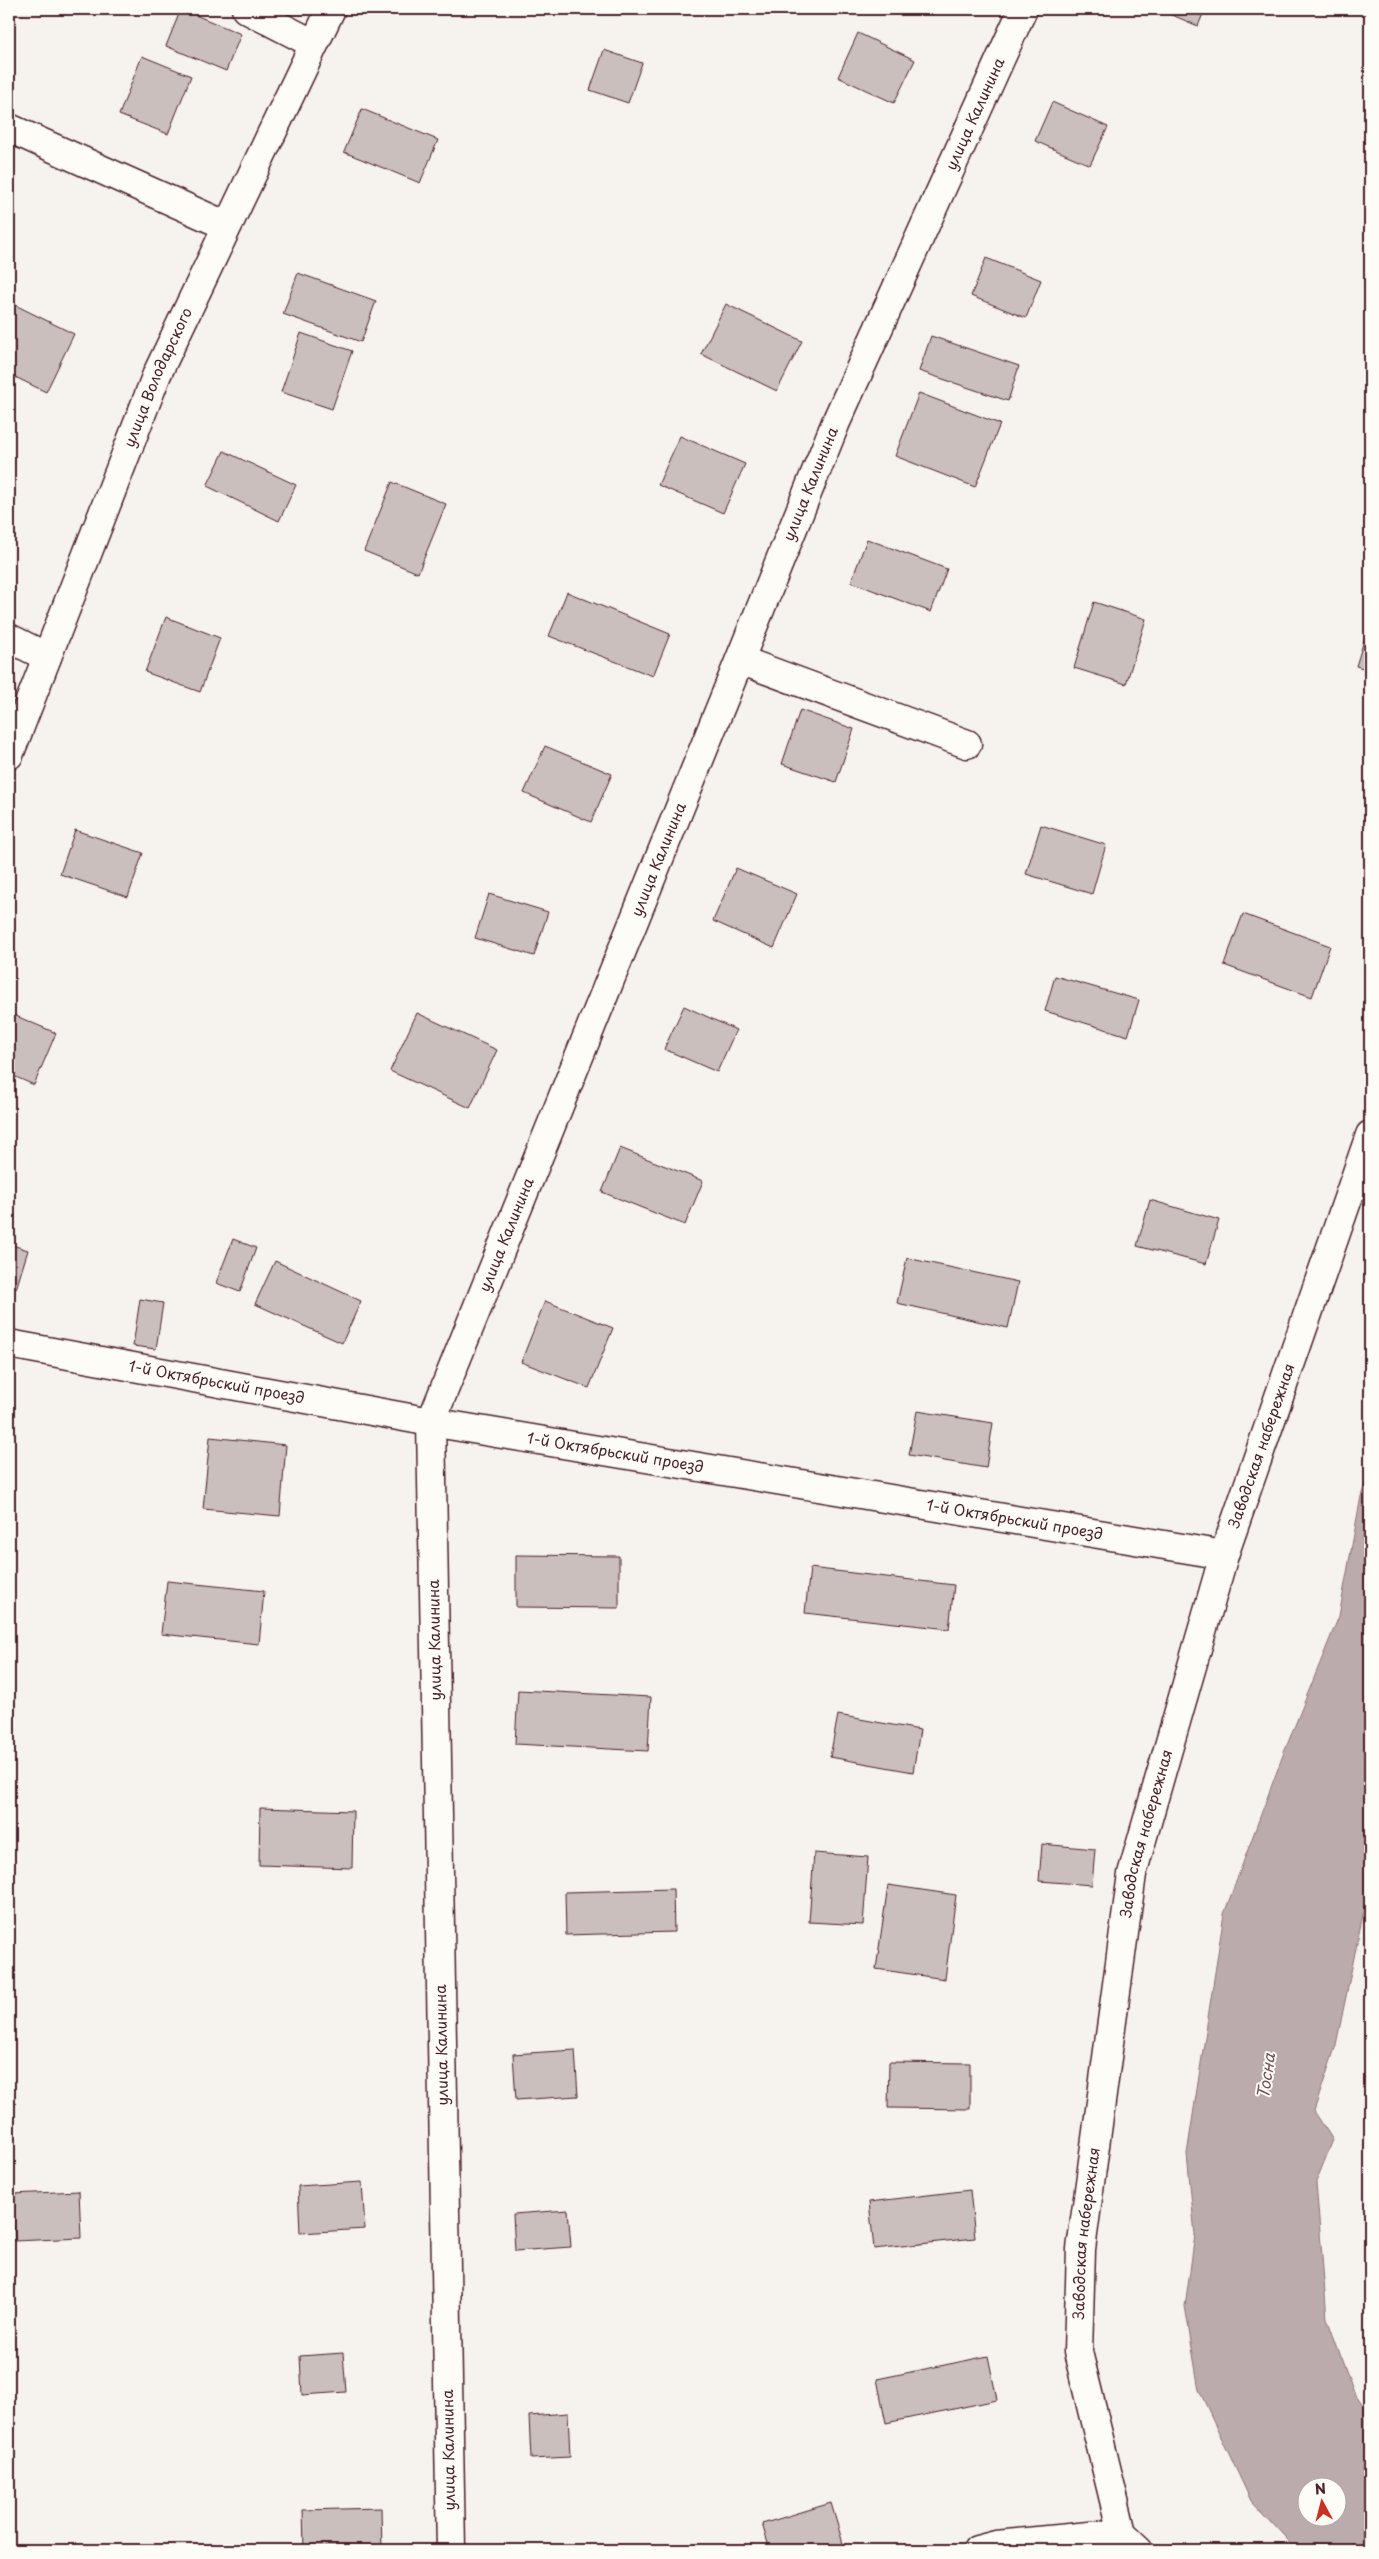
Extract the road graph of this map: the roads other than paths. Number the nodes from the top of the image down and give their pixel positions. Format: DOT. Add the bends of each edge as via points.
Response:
graph roads {
  1 [pos="246,9"];
  2 [pos="331,9"];
  3 [pos="1023,9"];
  4 [pos="314,44"];
  5 [pos="9,128"];
  6 [pos="228,226"];
  7 [pos="9,638"];
  8 [pos="47,657"];
  9 [pos="740,660"];
  10 [pos="967,744"];
  11 [pos="9,755"];
  12 [pos="1370,1134"];
  13 [pos="9,1344"];
  14 [pos="431,1422"];
  15 [pos="1224,1555"];
  16 [pos="1131,2541"];
  17 [pos="451,2550"];
  18 [pos="977,2550"];
  1 -- 4 [label="street"];
  2 -- 4 [label="street, улица Володарского"];
  3 -- 9 [label="street, улица Калинина" via="836,422"];
  4 -- 6 [label="street, улица Володарского"];
  5 -- 6 [label="street"];
  6 -- 8 [label="street, улица Володарского" via="157,374"];
  7 -- 8 [label="street"];
  8 -- 11 [label="street, улица Володарского"];
  9 -- 10 [label="street"];
  9 -- 14 [label="street, улица Калинина"];
  12 -- 15 [label="street, Заводская набережная"];
  13 -- 14 [label="street, 1-й Октябрьский проезд"];
  14 -- 15 [label="street, 1-й Октябрьский проезд"];
  14 -- 17 [label="street, улица Калинина"];
  15 -- 16 [label="street, Заводская набережная" via="1132,1874 1081,2248 1078,2352"];
  16 -- 18 [label="street" via="996,2545"];
}
